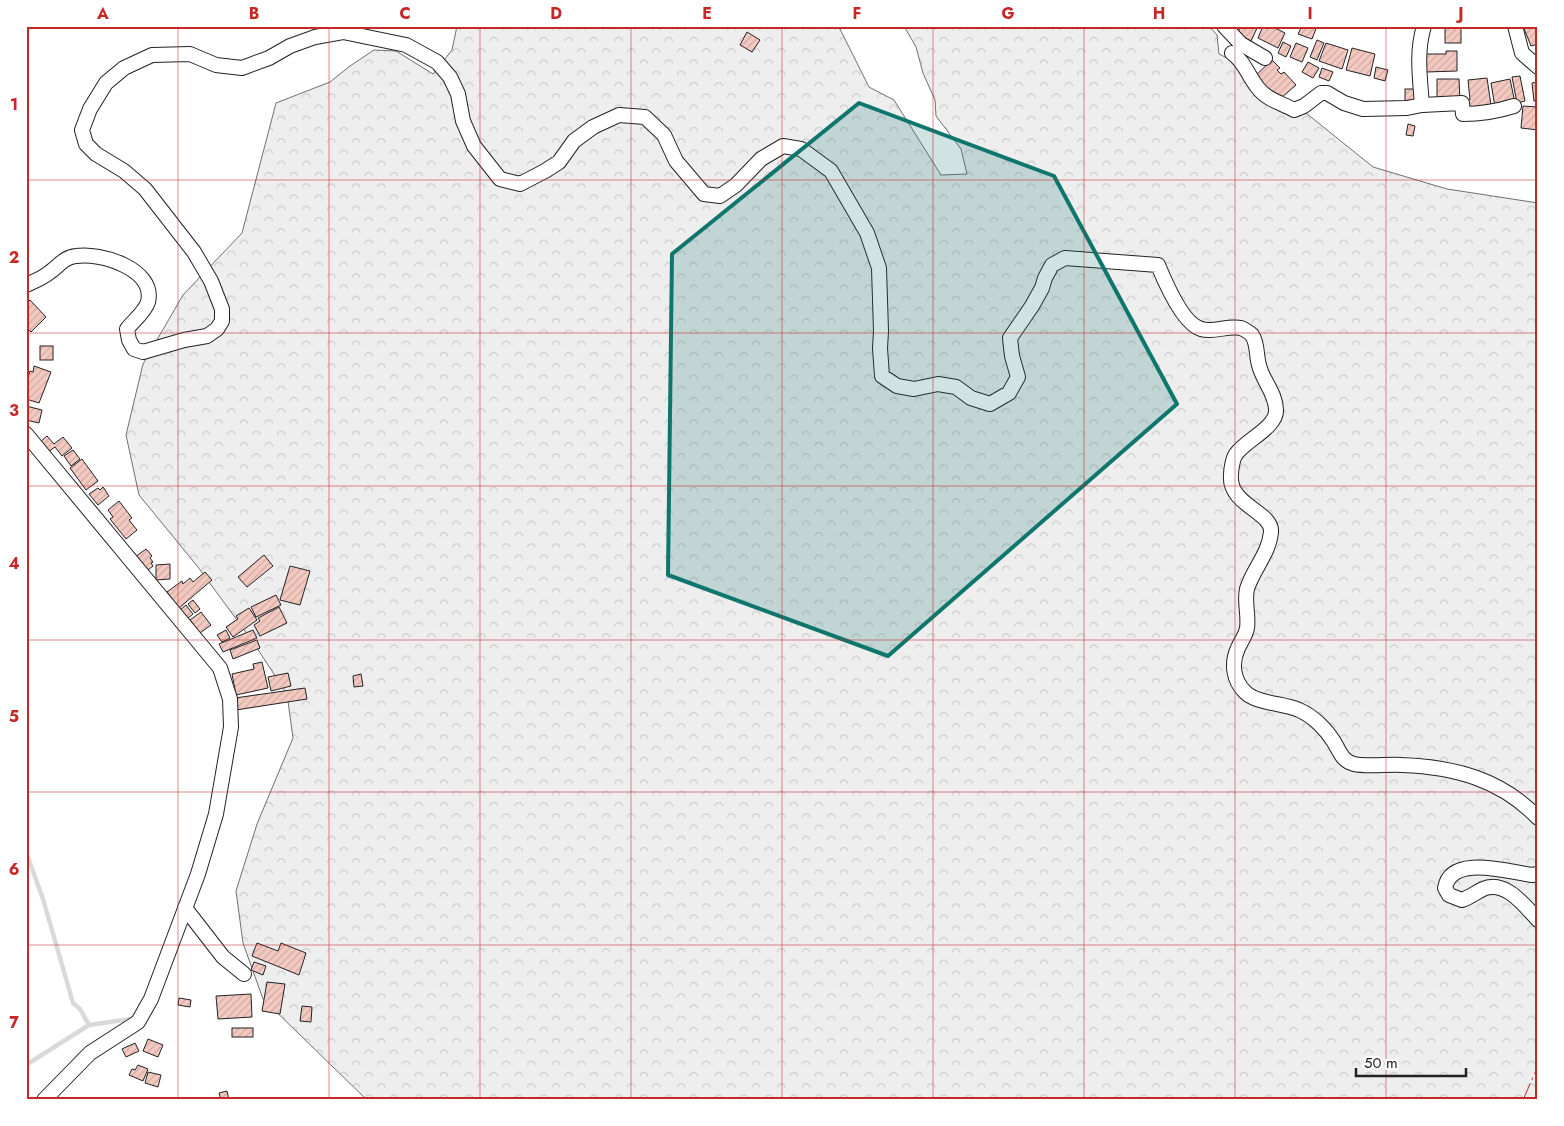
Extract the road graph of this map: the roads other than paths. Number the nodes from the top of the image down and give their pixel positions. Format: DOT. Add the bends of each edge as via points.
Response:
graph roads {
  1 [pos="1224,26"];
  2 [pos="1424,26"];
  3 [pos="1515,26"];
  4 [pos="1232,53"];
  5 [pos="1265,58"];
  6 [pos="1535,59"];
  7 [pos="1422,105"];
  8 [pos="1514,106"];
  9 [pos="26,285"];
  10 [pos="26,434"];
  11 [pos="1538,818"];
  12 [pos="1538,874"];
  13 [pos="185,908"];
  14 [pos="1538,920"];
  15 [pos="244,974"];
  16 [pos="44,1100"];
  1 -- 5 [label="street" via="1242,44"];
  2 -- 7 [label="street" via="1419,58"];
  3 -- 6 [label="street" via="1520,49"];
  4 -- 7 [label="street" via="1263,93 1294,110 1321,93 1363,109"];
  7 -- 8 [label="street" via="1462,103 1463,114"];
  9 -- 11 [label="street" via="75,256 94,256 124,264 137,272 148,289 145,310 127,329 134,349 143,352 207,336 222,321 222,309 211,280 194,252 145,189 86,144 82,130 90,109 106,83 124,68 152,55 190,54 216,64 242,68 315,37 343,32 406,46 437,62 450,76 458,94 463,121 474,146 500,179 520,184 545,171 586,132 620,115 645,117 664,135 676,161 704,194 720,196 761,159 783,146 801,149 831,171 867,233 879,268 882,376 897,386 914,389 938,384 956,386 971,398 990,404 1009,393 1018,377 1010,338 1032,306 1052,265 1065,258 1158,265 1174,299 1190,322 1202,330 1242,328 1252,335 1258,364 1277,412 1272,423 1235,455 1230,476 1233,488 1254,511 1268,520 1272,530 1264,557 1247,588 1247,632 1234,661 1234,676 1239,686 1259,700 1297,709 1310,716 1334,742 1341,757 1354,764 1404,765 1464,773 1497,786"];
  10 -- 13 [label="street" via="220,668 230,699 231,727 216,814"];
  12 -- 14 [label="street" via="1464,868 1446,880 1444,888 1449,895 1462,900 1483,889 1505,890"];
  13 -- 15 [label="street" via="222,957"];
  13 -- 16 [label="street" via="151,999 138,1022 90,1053"];
}
